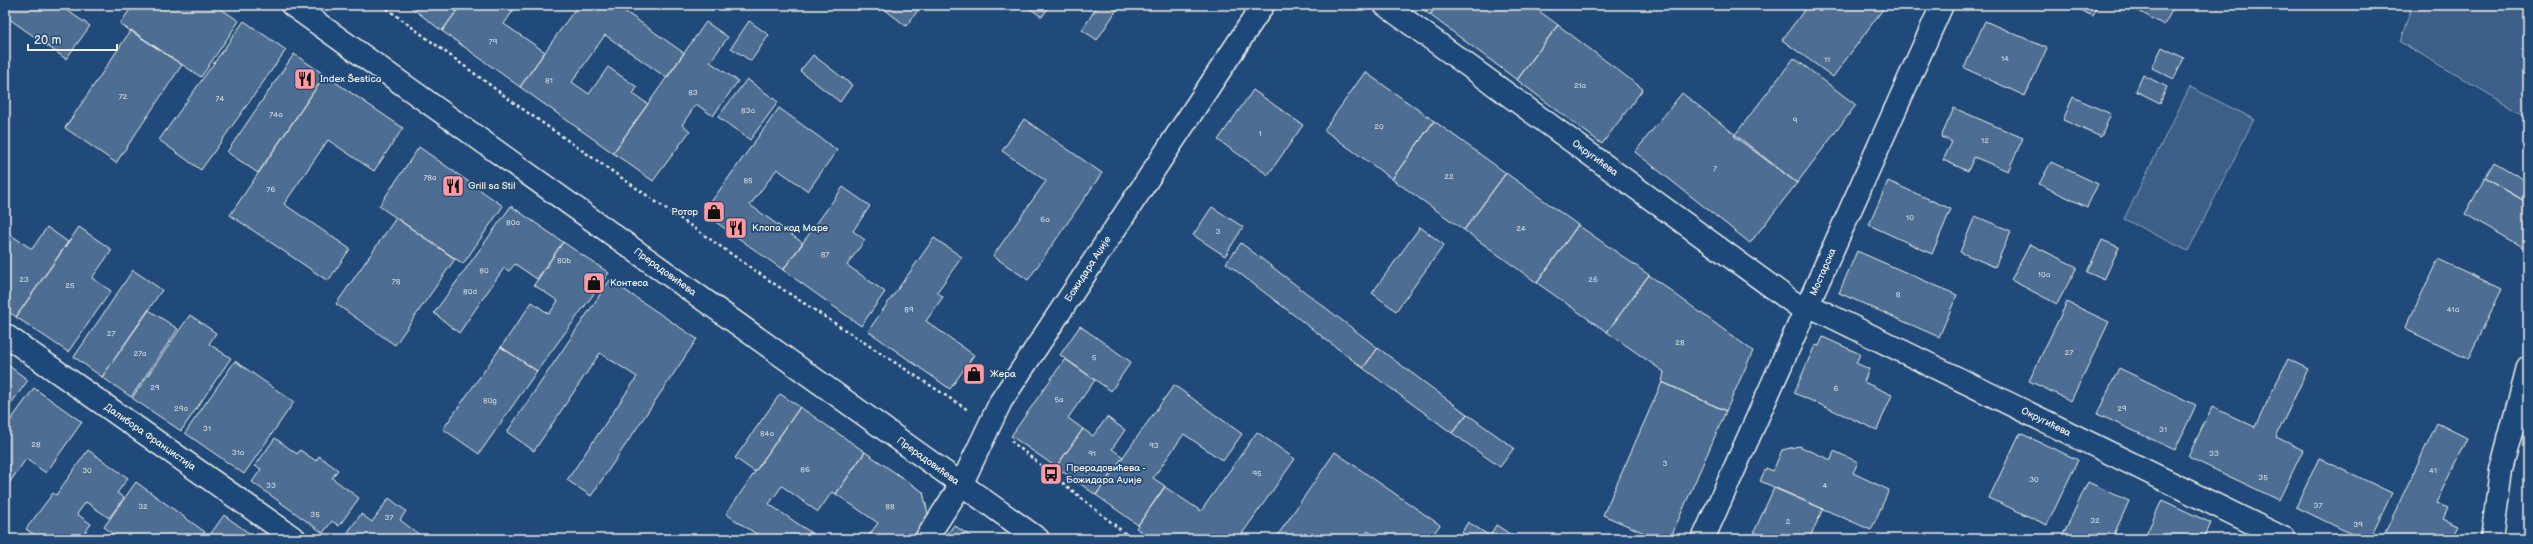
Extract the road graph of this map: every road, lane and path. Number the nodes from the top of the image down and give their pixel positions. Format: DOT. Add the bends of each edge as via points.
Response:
graph roads {
  1 [pos="292,5"];
  2 [pos="382,5"];
  3 [pos="1263,5"];
  4 [pos="1385,5"];
  5 [pos="1942,5"];
  6 [pos="1806,308"];
  7 [pos="5,335"];
  8 [pos="2528,367"];
  9 [pos="990,424"];
  10 [pos="961,485"];
  11 [pos="295,539"];
  12 [pos="926,539"];
  13 [pos="1038,539"];
  14 [pos="1132,539"];
  15 [pos="1703,539"];
  16 [pos="2285,539"];
  17 [pos="2492,539"];
  1 -- 10 [label="street, Прерадовићева"];
  2 -- 9 [label="path" via="521,108 769,280"];
  3 -- 9 [label="street, Божидара Аџије" via="1001,401"];
  4 -- 6 [label="street, Округићева"];
  5 -- 6 [label="street, Мостарска"];
  6 -- 15 [label="street, Мостарска"];
  6 -- 16 [label="street, Округићева"];
  7 -- 11 [label="street, Далибора Францистија"];
  8 -- 17 [label="street" via="2501,470"];
  9 -- 10 [label="street, Божидара Аџије"];
  9 -- 14 [label="path"];
  10 -- 12 [label="street, Божидара Аџије"];
  10 -- 13 [label="street, Прерадовићева"];
}
